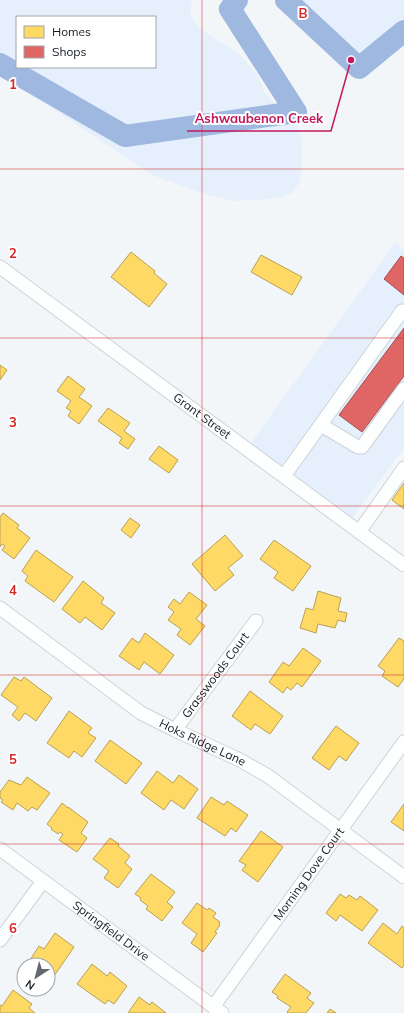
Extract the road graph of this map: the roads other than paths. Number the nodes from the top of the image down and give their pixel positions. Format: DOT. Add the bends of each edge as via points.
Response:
graph roads {
  1 [pos="0,267"];
  2 [pos="404,313"];
  3 [pos="404,389"];
  4 [pos="321,425"];
  5 [pos="404,468"];
  6 [pos="284,476"];
  7 [pos="359,532"];
  8 [pos="404,565"];
  9 [pos="0,608"];
  10 [pos="256,621"];
  11 [pos="175,730"];
  12 [pos="404,742"];
  13 [pos="340,830"];
  14 [pos="0,849"];
  15 [pos="404,877"];
  16 [pos="43,881"];
  17 [pos="0,940"];
  18 [pos="218,1010"];
  1 -- 6 [label="street, Grant Street"];
  2 -- 4 [label="street" via="402,312"];
  3 -- 4 [label="street" via="362,447"];
  4 -- 6 [label="street"];
  5 -- 7 [label="street"];
  6 -- 7 [label="street, Grant Street"];
  7 -- 8 [label="street, Grant Street"];
  9 -- 11 [label="street, Hoks Ridge Lane" via="141,713"];
  10 -- 11 [label="street, Grasswoods Court"];
  11 -- 13 [label="street, Hoks Ridge Lane" via="268,776"];
  12 -- 13 [label="street, Morning Dove Court"];
  13 -- 15 [label="street, Hoks Ridge Lane"];
  13 -- 18 [label="street, Morning Dove Court"];
  14 -- 16 [label="street, Springfield Drive"];
  16 -- 17 [label="street"];
  16 -- 18 [label="street, Springfield Drive"];
}
